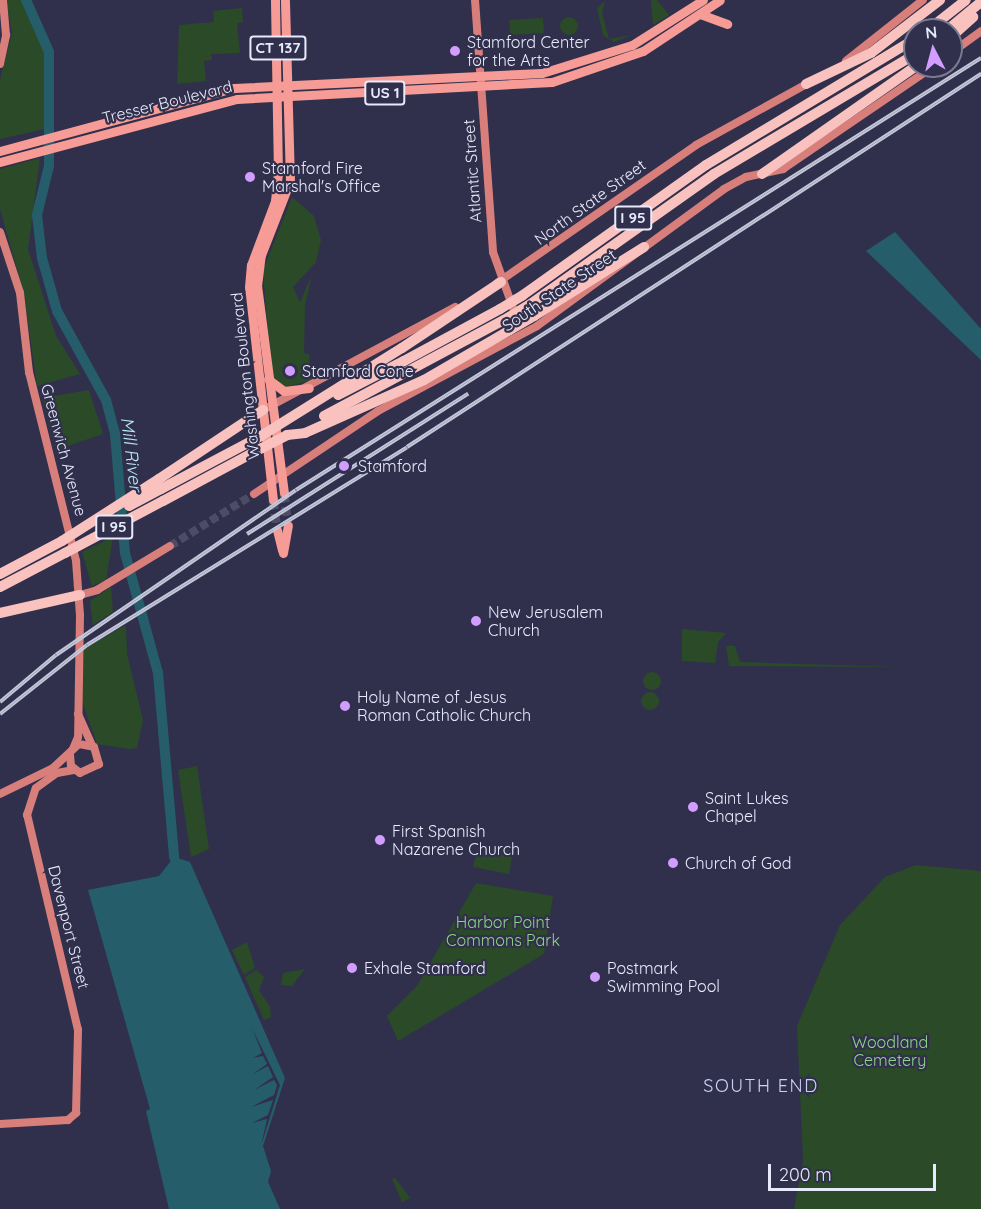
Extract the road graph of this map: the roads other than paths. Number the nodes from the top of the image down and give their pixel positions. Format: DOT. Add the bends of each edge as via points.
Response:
graph roads {
  1 [pos="3,0"];
  2 [pos="275,0"];
  3 [pos="285,0"];
  4 [pos="475,0"];
  5 [pos="703,0"];
  6 [pos="720,0"];
  7 [pos="923,0"];
  8 [pos="940,0"];
  9 [pos="966,0"];
  10 [pos="981,2"];
  11 [pos="981,10"];
  12 [pos="700,14"];
  13 [pos="943,18"];
  14 [pos="961,18"];
  15 [pos="727,24"];
  16 [pos="963,26"];
  17 [pos="981,31"];
  18 [pos="963,44"];
  19 [pos="903,47"];
  20 [pos="903,61"];
  21 [pos="0,64"];
  22 [pos="903,75"];
  23 [pos="917,78"];
  24 [pos="481,79"];
  25 [pos="806,84"];
  26 [pos="278,85"];
  27 [pos="289,85"];
  28 [pos="481,90"];
  29 [pos="278,96"];
  30 [pos="289,96"];
  31 [pos="762,139"];
  32 [pos="0,151"];
  33 [pos="0,162"];
  34 [pos="762,174"];
  35 [pos="0,232"];
  36 [pos="644,247"];
  37 [pos="501,282"];
  38 [pos="526,300"];
  39 [pos="502,314"];
  40 [pos="524,333"];
  41 [pos="268,379"];
  42 [pos="309,388"];
  43 [pos="268,408"];
  44 [pos="287,435"];
  45 [pos="261,436"];
  46 [pos="282,474"];
  47 [pos="271,482"];
  48 [pos="160,484"];
  49 [pos="284,492"];
  50 [pos="254,494"];
  51 [pos="273,500"];
  52 [pos="288,525"];
  53 [pos="277,530"];
  54 [pos="170,546"];
  55 [pos="0,574"];
  56 [pos="0,587"];
  57 [pos="80,595"];
  58 [pos="0,614"];
  59 [pos="78,714"];
  60 [pos="92,746"];
  61 [pos="71,751"];
  62 [pos="74,770"];
  63 [pos="0,794"];
  64 [pos="0,1124"];
  1 -- 21 [label="main road" via="6,35"];
  2 -- 26 [label="main road, Washington Boulevard / CT 137"];
  3 -- 27 [label="main road, Washington Boulevard / CT 137"];
  4 -- 24 [label="main road, Atlantic Street"];
  5 -- 24 [label="main road, Tresser Boulevard / US 1" via="614,52 542,73"];
  6 -- 12 [label="main road, Tresser Boulevard / US 1"];
  7 -- 25 [label="main road, North State Street" via="857,53"];
  8 -- 25 [label="highway" via="871,53"];
  9 -- 13 [label="highway"];
  10 -- 14 [label="highway"];
  11 -- 16 [label="highway"];
  12 -- 15 [label="main road"];
  12 -- 28 [label="main road, Tresser Boulevard / US 1" via="652,47 608,67 535,85"];
  17 -- 18 [label="main road"];
  19 -- 31 [label="highway, I 95"];
  20 -- 31 [label="highway, I 95"];
  22 -- 34 [label="highway"];
  23 -- 34 [label="main road, South State Street" via="793,164"];
  24 -- 27 [label="main road, Tresser Boulevard / US 1"];
  24 -- 28 [label="main road, Atlantic Street"];
  25 -- 37 [label="main road, North State Street" via="696,145"];
  26 -- 27 [label="main road, Tresser Boulevard / US 1"];
  26 -- 29 [label="main road, Washington Boulevard / CT 137"];
  26 -- 32 [label="main road, Tresser Boulevard / US 1" via="234,88"];
  27 -- 30 [label="main road, Washington Boulevard / CT 137"];
  28 -- 30 [label="main road, Tresser Boulevard / US 1"];
  28 -- 37 [label="main road, Atlantic Street" via="493,252"];
  29 -- 30 [label="main road, Tresser Boulevard / US 1"];
  29 -- 33 [label="main road, Tresser Boulevard / US 1" via="237,99"];
  29 -- 43 [label="main road, Washington Boulevard" via="275,201 255,250 249,287"];
  30 -- 41 [label="main road, Washington Boulevard" via="290,181 257,268"];
  31 -- 38 [label="highway, I 95" via="747,154"];
  31 -- 38 [label="highway, I 95" via="744,143"];
  34 -- 36 [label="main road, South State Street" via="733,184"];
  35 -- 57 [label="main road, Greenwich Avenue" via="20,293 28,372 67,520"];
  36 -- 40 [label="main road, South State Street" via="594,288"];
  36 -- 44 [label="highway, bridge" via="534,316 406,388 305,433"];
  37 -- 40 [label="main road, Atlantic Street"];
  37 -- 42 [label="main road, North State Street"];
  37 -- 45 [label="highway, bridge" via="482,299"];
  38 -- 39 [label="highway, I 95, bridge"];
  39 -- 44 [label="highway, I 95" via="405,373"];
  39 -- 45 [label="highway, I 95, bridge"];
  40 -- 46 [label="main road, South State Street" via="378,411"];
  41 -- 42 [label="main road" via="284,391"];
  41 -- 43 [label="main road, Washington Boulevard"];
  42 -- 43 [label="main road, North State Street"];
  43 -- 46 [label="main road, Washington Boulevard"];
  43 -- 47 [label="main road, Washington Boulevard"];
  43 -- 48 [label="highway"];
  44 -- 56 [label="highway, I 95, bridge"];
  45 -- 48 [label="highway, I 95"];
  46 -- 47 [label="main road, South State Street"];
  46 -- 49 [label="main road, Washington Boulevard"];
  47 -- 50 [label="main road, South State Street"];
  47 -- 51 [label="main road, Washington Boulevard"];
  48 -- 55 [label="highway, bridge"];
  52 -- 53 [label="main road" via="283,553"];
  54 -- 57 [label="main road" via="102,588"];
  57 -- 58 [label="highway"];
  57 -- 59 [label="main road, Greenwich Avenue"];
  59 -- 60 [label="main road, Greenwich Avenue"];
  59 -- 61 [label="main road, Greenwich Avenue"];
  60 -- 61 [label="main road"];
  60 -- 62 [label="main road" via="99,756 96,768 85,774"];
  61 -- 62 [label="main road"];
  61 -- 63 [label="main road"];
  62 -- 64 [label="main road, Davenport Street" via="40,784 27,810 78,1030 72,1119"];
}
